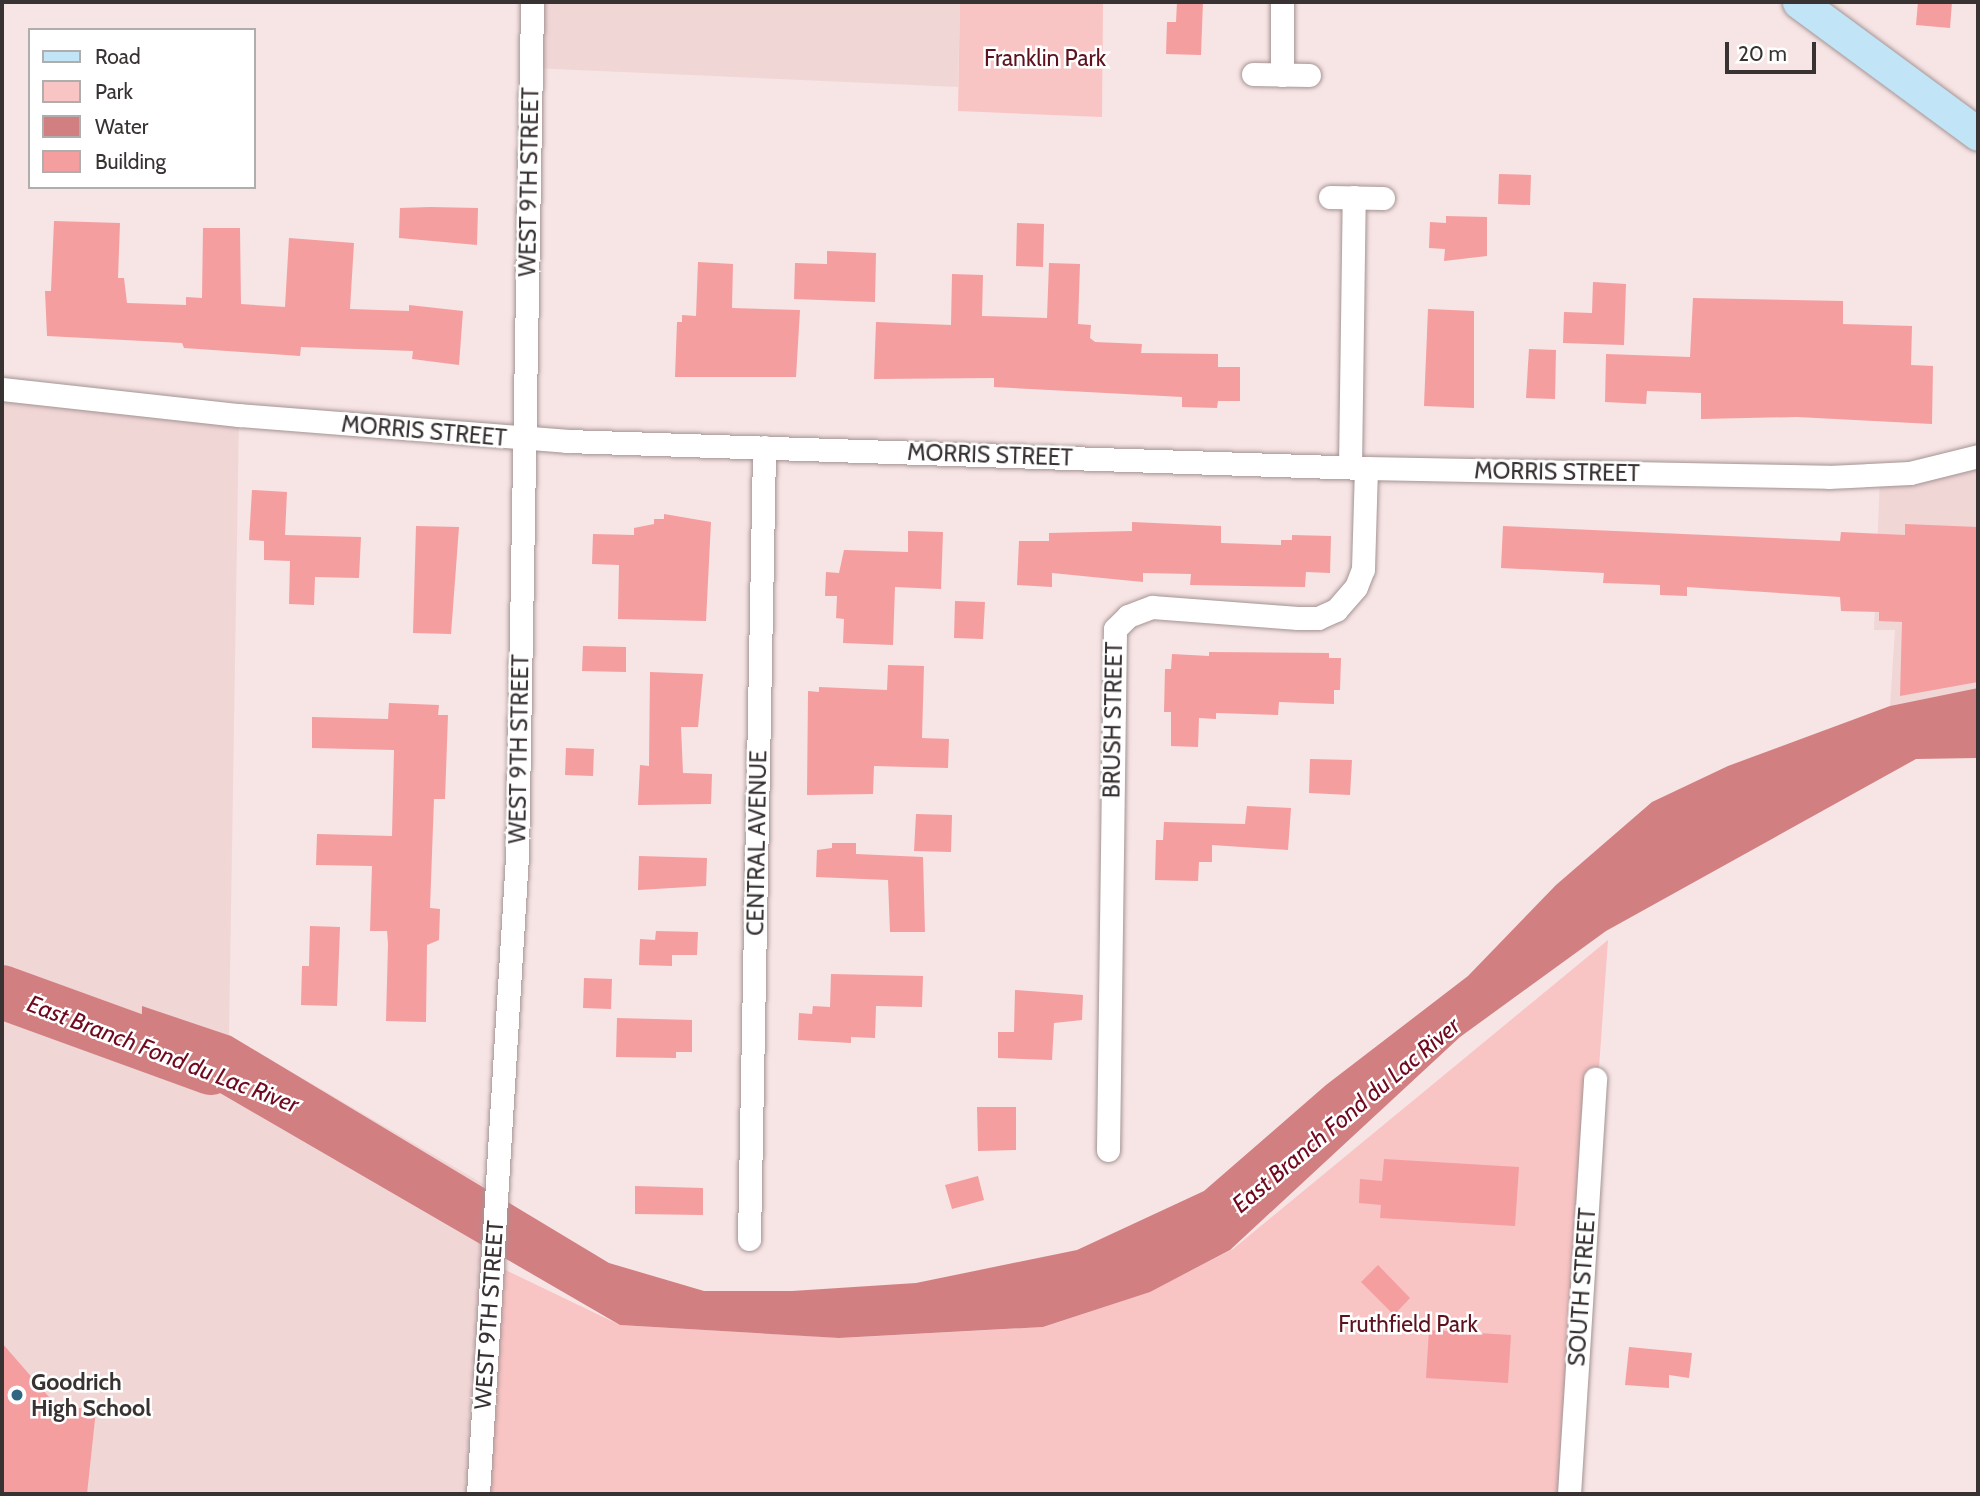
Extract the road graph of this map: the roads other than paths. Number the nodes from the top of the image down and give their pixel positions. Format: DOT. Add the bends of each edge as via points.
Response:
graph roads {
  1 [pos="532,2"];
  2 [pos="1282,2"];
  3 [pos="1799,2"];
  4 [pos="1831,13"];
  5 [pos="1253,74"];
  6 [pos="1282,75"];
  7 [pos="1309,75"];
  8 [pos="1970,121"];
  9 [pos="1330,197"];
  10 [pos="1354,198"];
  11 [pos="1383,198"];
  12 [pos="2,389"];
  13 [pos="525,439"];
  14 [pos="764,447"];
  15 [pos="1978,456"];
  16 [pos="1358,468"];
  17 [pos="1595,1079"];
  18 [pos="1108,1150"];
  19 [pos="749,1239"];
  20 [pos="478,1494"];
  21 [pos="1569,1494"];
  1 -- 13 [label="street, WEST 9TH STREET"];
  2 -- 6 [label="street"];
  3 -- 4 [label="main road"];
  4 -- 8 [label="main road"];
  5 -- 6 [label="street"];
  6 -- 7 [label="street"];
  9 -- 10 [label="street"];
  10 -- 11 [label="street"];
  10 -- 16 [label="street, BRUSH STREET"];
  12 -- 13 [label="street, MORRIS STREET"];
  13 -- 14 [label="street, MORRIS STREET"];
  13 -- 20 [label="street, WEST 9TH STREET" via="517,857"];
  14 -- 16 [label="street, MORRIS STREET"];
  14 -- 19 [label="street, CENTRAL AVENUE"];
  15 -- 16 [label="street, MORRIS STREET" via="1910,473 1828,477"];
  16 -- 18 [label="street, BRUSH STREET" via="1363,569 1356,587 1336,610 1318,618 1298,618 1152,607 1128,616 1115,629"];
  17 -- 21 [label="street, SOUTH STREET"];
}
